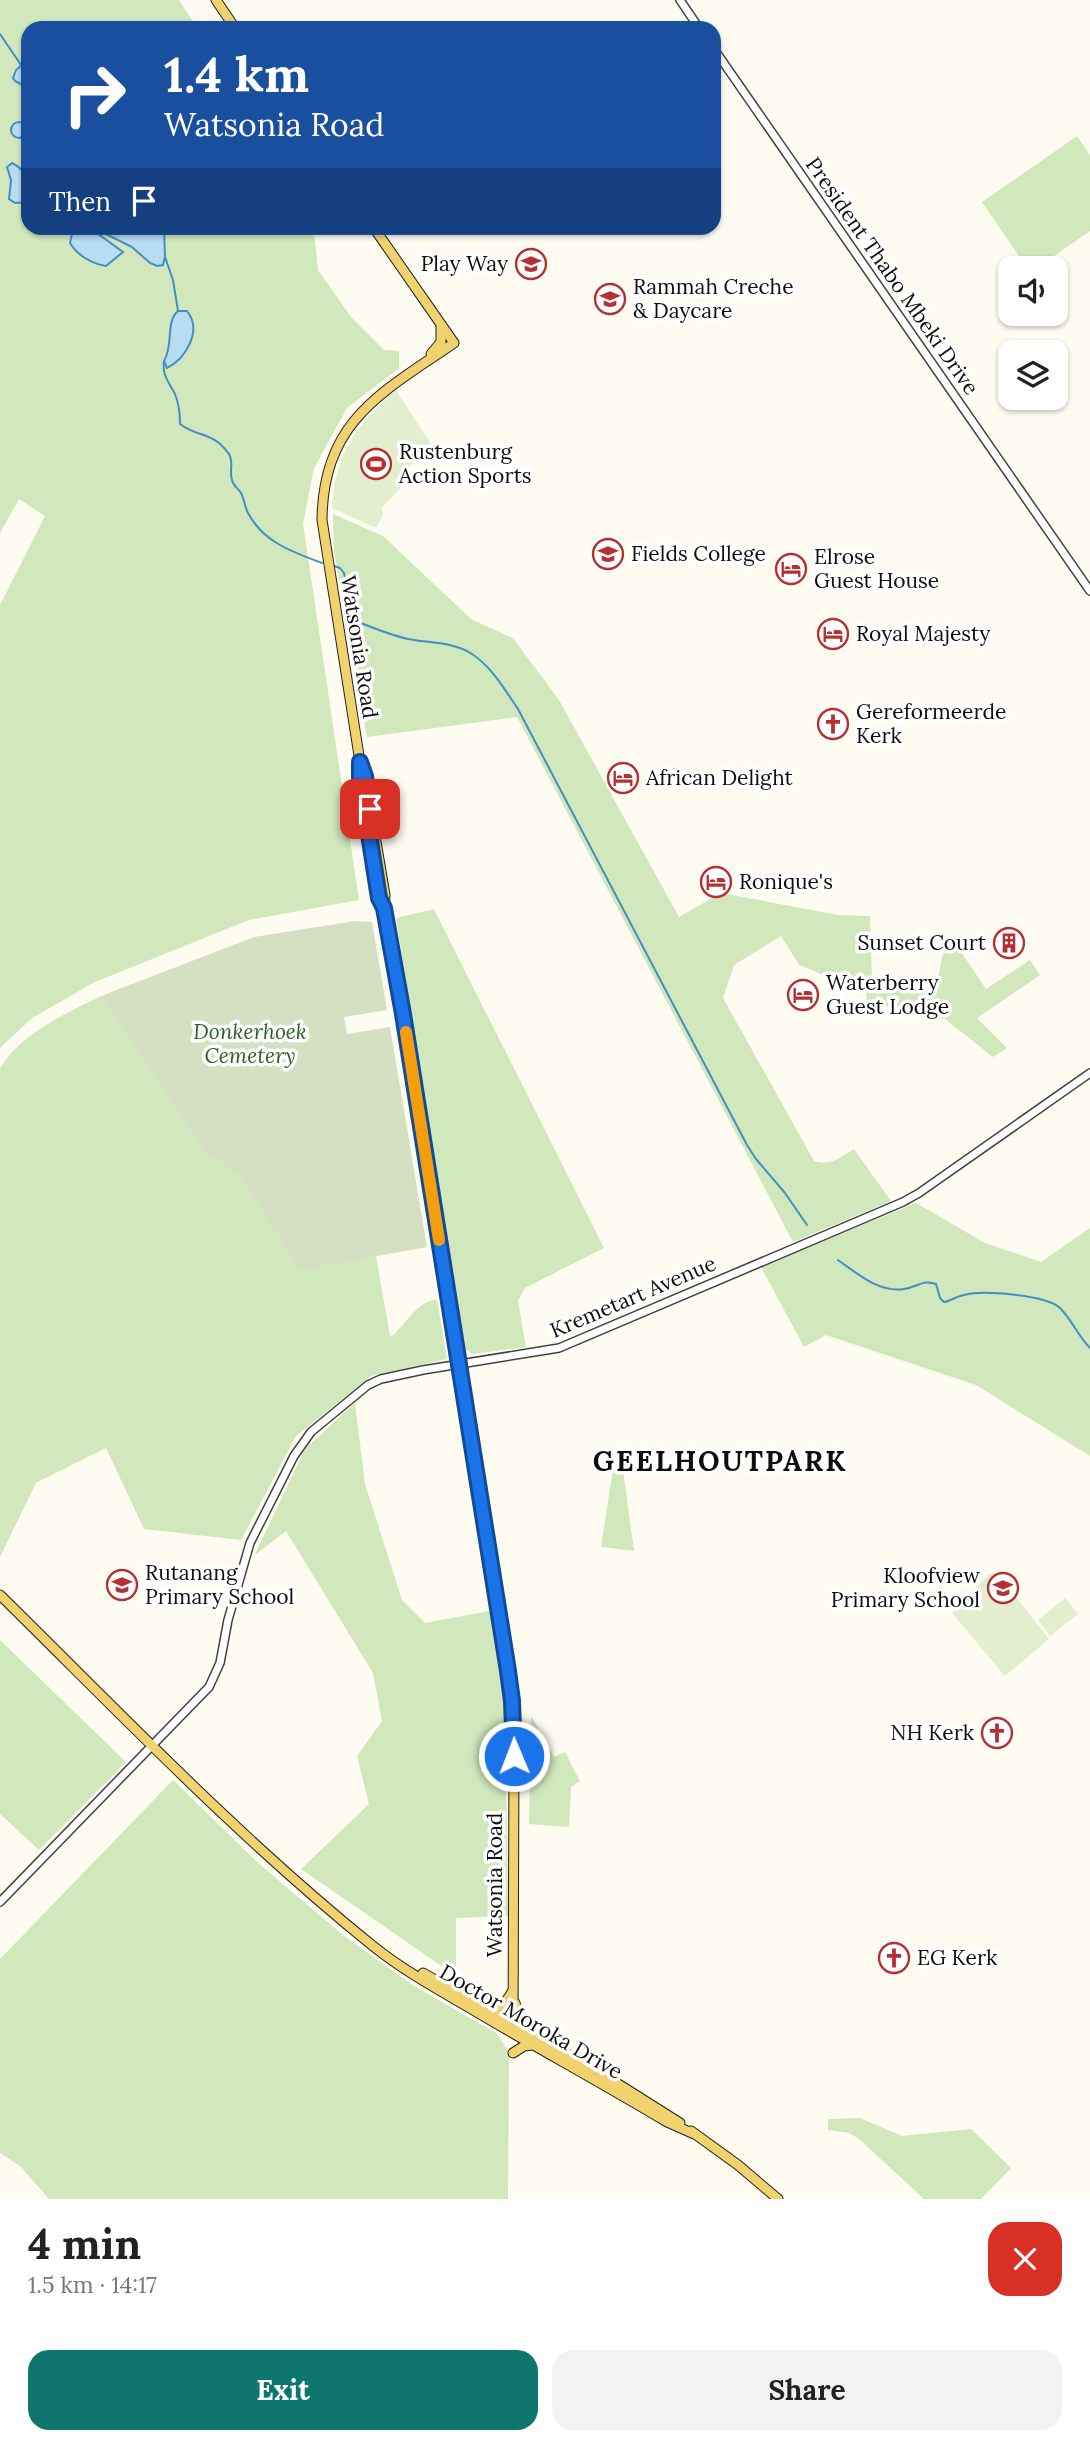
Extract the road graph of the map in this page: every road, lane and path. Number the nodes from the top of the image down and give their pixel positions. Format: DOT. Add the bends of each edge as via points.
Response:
graph roads {
  1 [pos="216,0"];
  2 [pos="680,0"];
  3 [pos="230,21"];
  4 [pos="694,21"];
  5 [pos="721,60"];
  6 [pos="379,235"];
  7 [pos="439,321"];
  8 [pos="420,366"];
  9 [pos="1090,591"];
  10 [pos="1090,1073"];
  11 [pos="457,1365"];
  12 [pos="0,1595"];
  13 [pos="152,1744"];
  14 [pos="0,1902"];
  15 [pos="356,1931"];
  16 [pos="512,1991"];
  17 [pos="485,2007"];
  18 [pos="512,2022"];
  19 [pos="513,2033"];
  20 [pos="532,2035"];
  21 [pos="535,2045"];
  22 [pos="513,2053"];
  23 [pos="694,2134"];
  24 [pos="778,2199"];
  1 -- 3 [label="main road"];
  2 -- 4 [label="street"];
  5 -- 9 [label="street, President Thabo Mbeki Drive"];
  6 -- 7 [label="main road"];
  7 -- 8 [label="main road" via="441,342"];
  7 -- 8 [label="main road" via="454,343"];
  8 -- 11 [label="main road, Watsonia Road" via="372,401 340,440 323,493 324,537"];
  10 -- 11 [label="street, Kremetart Avenue" via="902,1202 575,1342 538,1353"];
  11 -- 13 [label="street, Kremetart Avenue" via="373,1381 305,1438 250,1544 222,1653 209,1682"];
  11 -- 16 [label="main road, Watsonia Road" via="512,1701"];
  12 -- 13 [label="main road, Doctor Moroka Drive"];
  13 -- 14 [label="street, Kremetart Avenue"];
  13 -- 15 [label="main road, Doctor Moroka Drive" via="281,1869"];
  15 -- 17 [label="main road, Doctor Moroka Drive"];
  15 -- 19 [label="main road, Doctor Moroka Drive" via="423,1979"];
  16 -- 17 [label="main road" via="499,2007"];
  16 -- 18 [label="main road, Watsonia Road"];
  16 -- 20 [label="main road" via="521,2020"];
  17 -- 18 [label="main road, Doctor Moroka Drive"];
  18 -- 19 [label="main road, Watsonia Road"];
  18 -- 20 [label="main road, Doctor Moroka Drive"];
  19 -- 21 [label="main road, Doctor Moroka Drive"];
  20 -- 23 [label="main road, Doctor Moroka Drive"];
  21 -- 22 [label="main road"];
  21 -- 23 [label="main road, Doctor Moroka Drive"];
  23 -- 24 [label="main road, Doctor Moroka Drive"];
}
